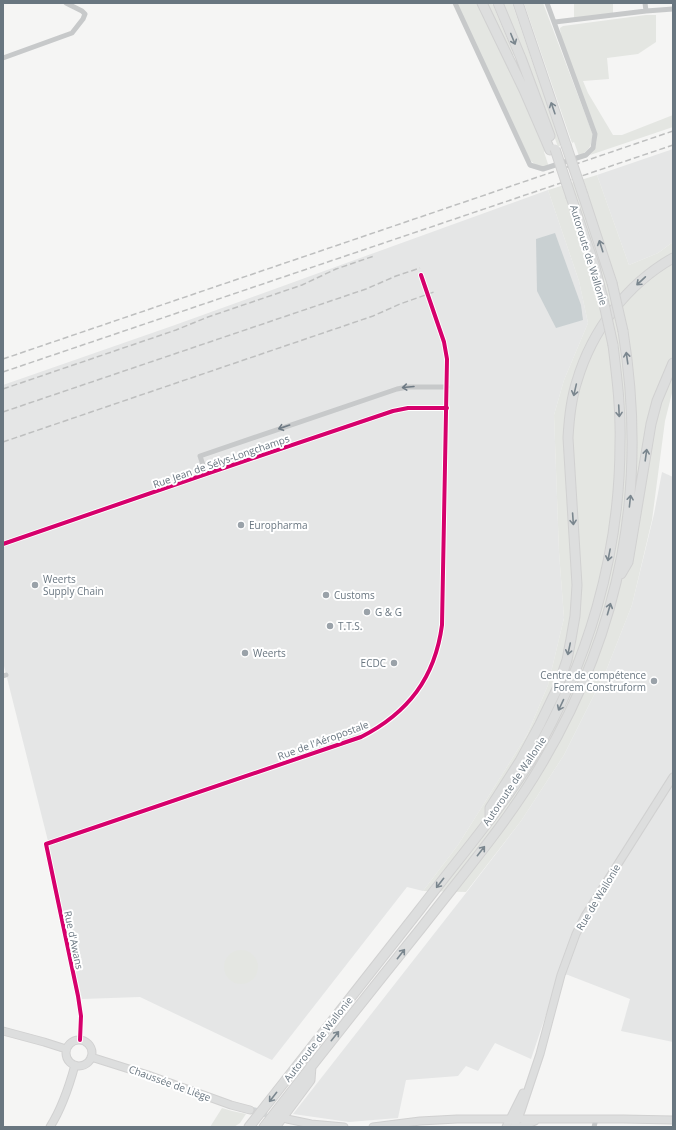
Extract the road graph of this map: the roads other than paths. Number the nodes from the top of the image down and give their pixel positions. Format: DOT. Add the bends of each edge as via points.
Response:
graph roads {
  1 [pos="66,3"];
  2 [pos="455,3"];
  3 [pos="482,3"];
  4 [pos="498,3"];
  5 [pos="518,3"];
  6 [pos="547,3"];
  7 [pos="645,3"];
  8 [pos="673,9"];
  9 [pos="646,11"];
  10 [pos="555,22"];
  11 [pos="3,58"];
  12 [pos="553,149"];
  13 [pos="673,258"];
  14 [pos="421,275"];
  15 [pos="673,363"];
  16 [pos="447,387"];
  17 [pos="447,408"];
  18 [pos="206,474"];
  19 [pos="3,544"];
  20 [pos="616,581"];
  21 [pos="673,777"];
  22 [pos="490,819"];
  23 [pos="46,844"];
  24 [pos="3,1031"];
  25 [pos="80,1040"];
  26 [pos="66,1049"];
  27 [pos="91,1057"];
  28 [pos="75,1065"];
  29 [pos="311,1066"];
  30 [pos="534,1074"];
  31 [pos="524,1103"];
  32 [pos="250,1110"];
  33 [pos="287,1119"];
  34 [pos="493,1119"];
  35 [pos="510,1119"];
  36 [pos="518,1119"];
  37 [pos="543,1119"];
  38 [pos="596,1119"];
  39 [pos="673,1120"];
  40 [pos="50,1127"];
  41 [pos="249,1127"];
  42 [pos="264,1127"];
  43 [pos="275,1127"];
  44 [pos="344,1127"];
  45 [pos="373,1127"];
  46 [pos="502,1127"];
  47 [pos="506,1127"];
  48 [pos="514,1127"];
  49 [pos="520,1127"];
  50 [pos="594,1127"];
  1 -- 11 [label="street" via="85,14 72,33"];
  2 -- 10 [label="street" via="530,164 543,170 586,155 593,148 595,134"];
  3 -- 12 [label="highway"];
  4 -- 12 [label="highway, Autoroute de Wallonie, one-way" via="524,65"];
  20 -- 5 [label="highway, Autoroute de Wallonie, one-way, bridge" via="627,526 632,470 632,413 623,331 612,283"];
  6 -- 10 [label="street"];
  7 -- 9 [label="street"];
  8 -- 9 [label="street"];
  9 -- 10 [label="street"];
  12 -- 22 [label="highway, Autoroute de Wallonie, one-way, bridge" via="595,267 613,345 619,394 620,442 615,524 598,606 557,713 530,761"];
  13 -- 22 [label="highway, one-way" via="648,274 614,308 600,328 577,381 568,438 577,585 571,640 557,689 520,761 490,808"];
  14 -- 16 [label="street, Rue de l'Aéropostale" via="446,350"];
  20 -- 15 [label="highway, one-way" via="628,562 651,424"];
  16 -- 17 [label="street, Rue de l'Aéropostale"];
  16 -- 18 [label="street, Rue Jean de Sélys-Longchamps, one-way" via="397,389 200,456"];
  17 -- 18 [label="street, Rue Jean de Sélys-Longchamps" via="408,408 393,411"];
  17 -- 23 [label="street, Rue de l'Aéropostale" via="440,640 427,677 406,706 391,720 361,737"];
  18 -- 19 [label="street, Rue Jean de Sélys-Longchamps"];
  29 -- 20 [label="highway, Autoroute de Wallonie, one-way" via="492,836 540,767 568,718 588,672 601,637"];
  21 -- 30 [label="main road, Rue de Wallonie" via="579,929 561,975"];
  22 -- 41 [label="highway, Autoroute de Wallonie, one-way"];
  23 -- 25 [label="street, Rue d'Awans" via="78,996 81,1016"];
  24 -- 26 [label="main road"];
  25 -- 26 [label="main road" via="72,1042"];
  25 -- 27 [label="main road" via="88,1044"];
  26 -- 28 [label="main road" via="67,1059"];
  27 -- 28 [label="main road" via="83,1065"];
  27 -- 32 [label="main road, Chaussée de Liège"];
  28 -- 40 [label="main road" via="66,1095"];
  29 -- 42 [label="highway, Autoroute de Wallonie"];
  29 -- 43 [label="highway" via="310,1080"];
  30 -- 31 [label="main road, Rue de Wallonie"];
  30 -- 35 [label="main road, Rue de Wallonie"];
  31 -- 36 [label="main road, Rue de Wallonie"];
  31 -- 37 [label="main road" via="527,1112"];
  33 -- 44 [label="main road"];
  34 -- 35 [label="main road"];
  34 -- 45 [label="main road" via="420,1121"];
  34 -- 46 [label="main road"];
  35 -- 36 [label="main road"];
  35 -- 47 [label="main road, Rue de Wallonie"];
  36 -- 37 [label="main road"];
  36 -- 48 [label="main road, Rue de Wallonie"];
  37 -- 38 [label="main road"];
  37 -- 49 [label="main road"];
  38 -- 39 [label="main road"];
  38 -- 50 [label="street"];
}
